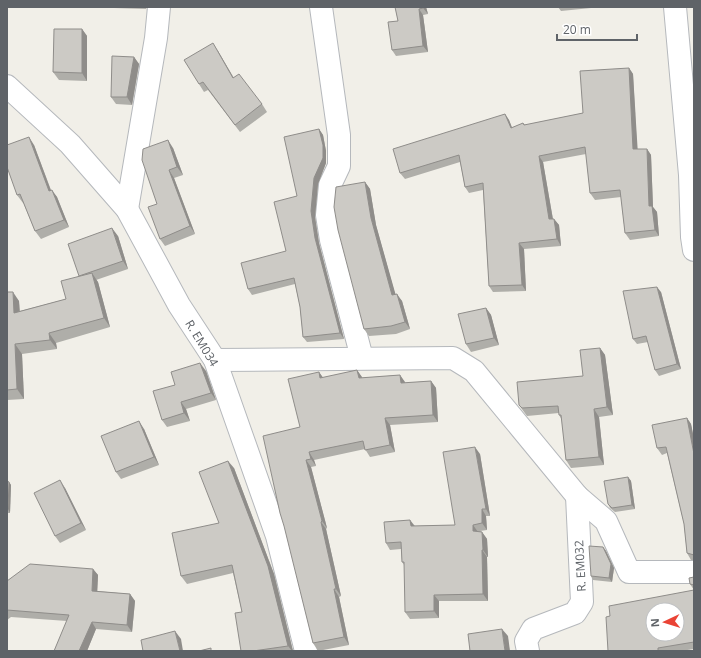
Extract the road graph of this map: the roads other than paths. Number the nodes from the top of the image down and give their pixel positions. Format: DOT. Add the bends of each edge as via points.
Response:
graph roads {
  1 [pos="159,7"];
  2 [pos="321,7"];
  3 [pos="675,7"];
  4 [pos="7,86"];
  5 [pos="127,209"];
  6 [pos="694,250"];
  7 [pos="362,358"];
  8 [pos="215,360"];
  9 [pos="577,496"];
  10 [pos="694,572"];
  11 [pos="306,651"];
  12 [pos="528,651"];
  1 -- 5 [label="street"];
  2 -- 7 [label="street" via="339,135 339,166 330,185 327,215 331,240"];
  3 -- 6 [label="street"];
  4 -- 5 [label="street, R. EM034" via="70,144"];
  5 -- 8 [label="street, R. EM034" via="179,305"];
  7 -- 8 [label="street"];
  7 -- 9 [label="street" via="453,358 474,371"];
  8 -- 11 [label="street, R. EM034" via="277,536"];
  9 -- 10 [label="street" via="606,521 628,572"];
  9 -- 12 [label="street, R. EM032" via="582,602 575,613 533,629 526,641"];
}
